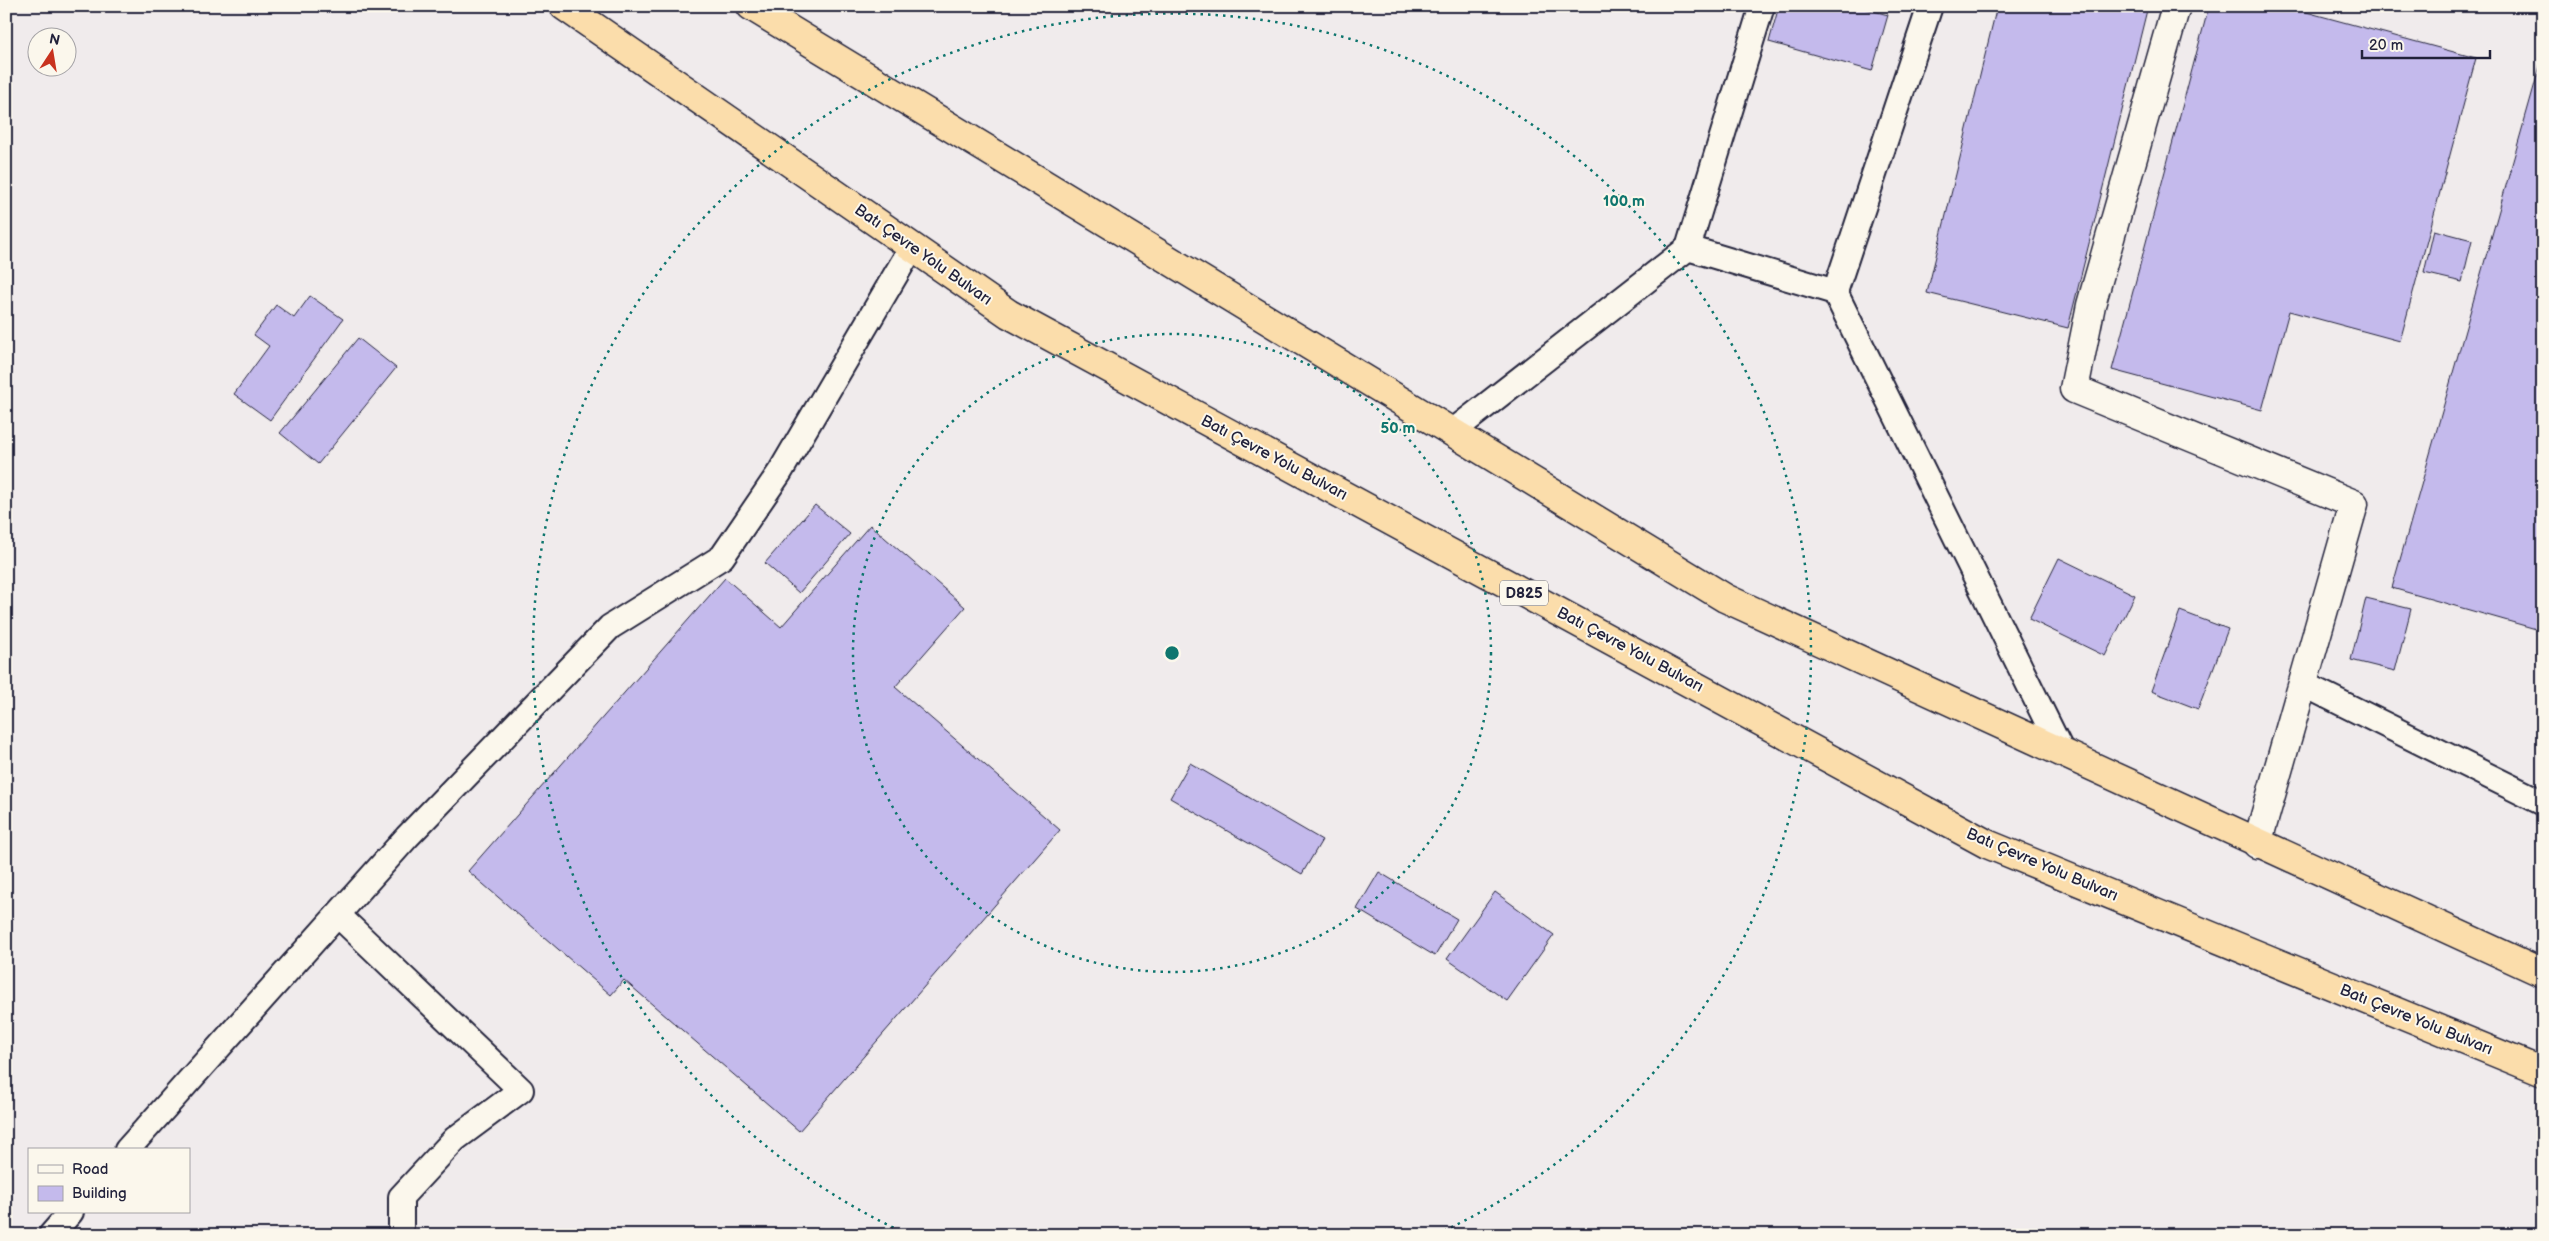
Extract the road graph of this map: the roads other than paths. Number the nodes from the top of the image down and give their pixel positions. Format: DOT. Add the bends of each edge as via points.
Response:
graph roads {
  1 [pos="564,6"];
  2 [pos="751,6"];
  3 [pos="1762,6"];
  4 [pos="1930,6"];
  5 [pos="2176,6"];
  6 [pos="912,247"];
  7 [pos="1688,248"];
  8 [pos="1835,292"];
  9 [pos="1452,432"];
  10 [pos="2303,684"];
  11 [pos="2063,754"];
  12 [pos="2543,803"];
  13 [pos="2257,844"];
  14 [pos="338,915"];
  15 [pos="2543,973"];
  16 [pos="2543,1072"];
  17 [pos="129,1148"];
  18 [pos="69,1214"];
  19 [pos="51,1235"];
  20 [pos="401,1235"];
  1 -- 6 [label="highway, Batı Çevre Yolu Bulvarı / D825"];
  2 -- 9 [label="highway"];
  3 -- 7 [label="lane"];
  4 -- 8 [label="lane"];
  5 -- 10 [label="street" via="2091,305 2074,389 2354,504"];
  6 -- 14 [label="lane" via="780,472 722,557 610,627 408,837"];
  6 -- 16 [label="highway, Batı Çevre Yolu Bulvarı / D825" via="1009,314 1987,844"];
  7 -- 8 [label="lane"];
  7 -- 9 [label="lane"];
  8 -- 11 [label="lane"];
  9 -- 11 [label="highway" via="1725,598"];
  10 -- 12 [label="lane"];
  10 -- 13 [label="street"];
  11 -- 13 [label="highway"];
  13 -- 15 [label="highway"];
  14 -- 17 [label="lane"];
  14 -- 20 [label="lane" via="521,1090 455,1139 401,1197"];
  18 -- 19 [label="lane"];
}
